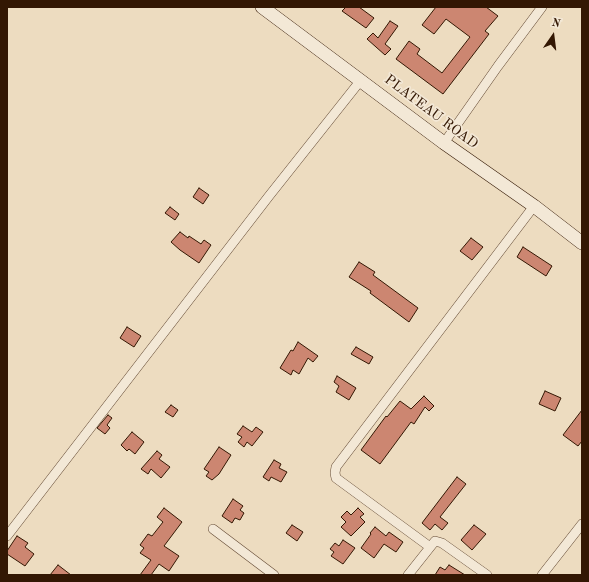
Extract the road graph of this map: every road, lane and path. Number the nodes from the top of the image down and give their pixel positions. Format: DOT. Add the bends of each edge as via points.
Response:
graph roads {
  1 [pos="262,7"];
  2 [pos="542,7"];
  3 [pos="361,80"];
  4 [pos="444,143"];
  5 [pos="534,206"];
  6 [pos="582,243"];
  7 [pos="582,524"];
  8 [pos="213,529"];
  9 [pos="7,536"];
  10 [pos="430,547"];
  11 [pos="274,575"];
  12 [pos="408,575"];
  13 [pos="487,575"];
  14 [pos="542,575"];
  1 -- 3 [label="street, PLATEAU ROAD"];
  2 -- 4 [label="street"];
  3 -- 4 [label="street, PLATEAU ROAD"];
  3 -- 9 [label="street"];
  4 -- 5 [label="street, PLATEAU ROAD"];
  5 -- 6 [label="street, PLATEAU ROAD"];
  5 -- 10 [label="street" via="336,468 336,478"];
  7 -- 14 [label="street"];
  8 -- 11 [label="street"];
  10 -- 12 [label="street"];
  10 -- 13 [label="street" via="435,541 442,543"];
}
